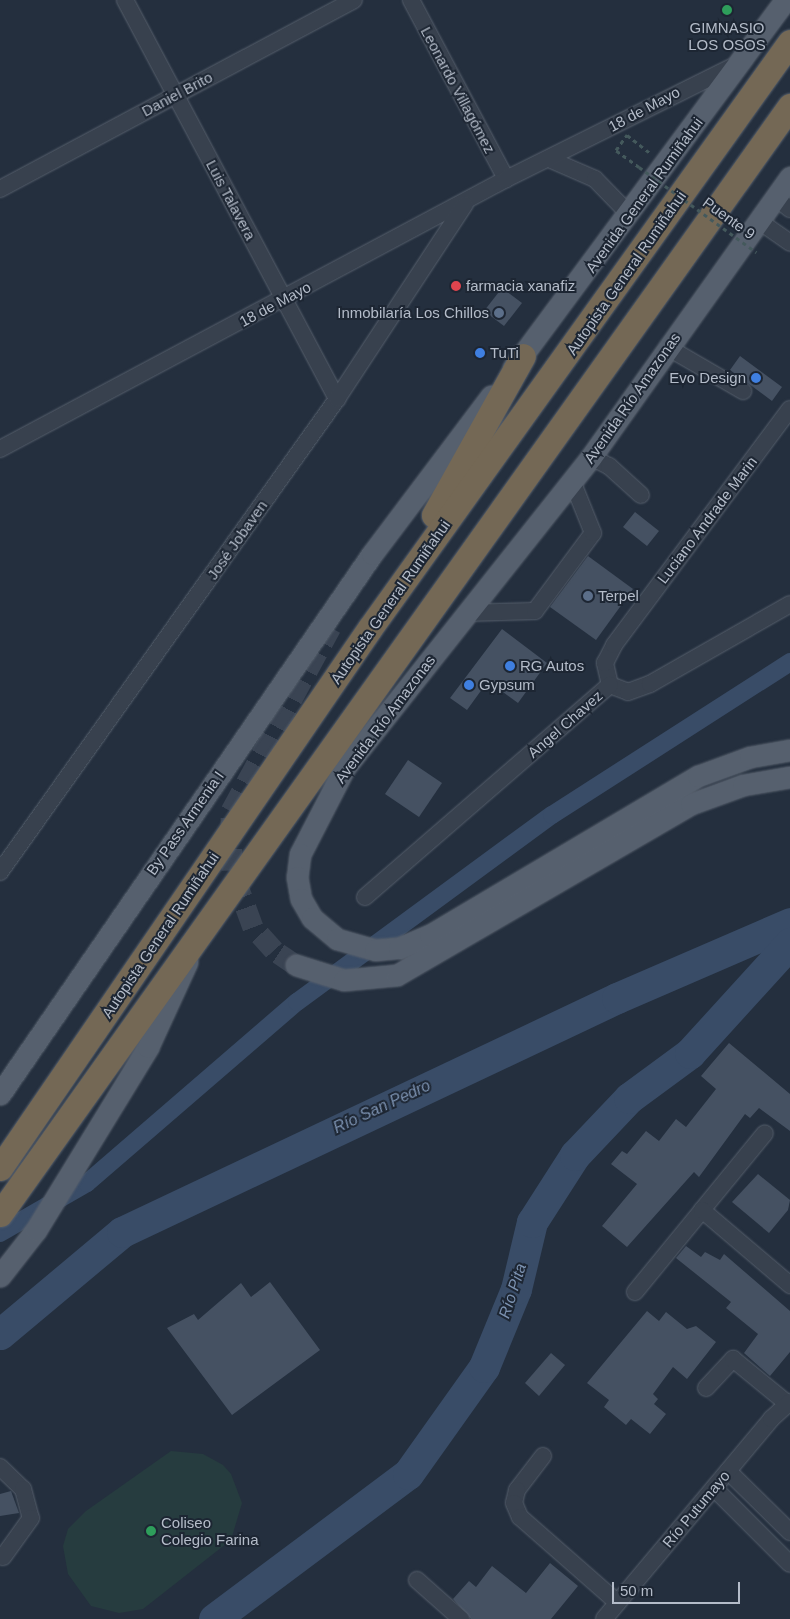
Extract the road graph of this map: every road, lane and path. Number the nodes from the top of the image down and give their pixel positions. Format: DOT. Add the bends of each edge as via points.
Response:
graph roads {
  1 [pos="125,0"];
  2 [pos="354,0"];
  3 [pos="411,0"];
  4 [pos="785,0"];
  5 [pos="790,42"];
  6 [pos="740,62"];
  7 [pos="175,95"];
  8 [pos="790,106"];
  9 [pos="549,160"];
  10 [pos="666,165"];
  11 [pos="790,177"];
  12 [pos="506,179"];
  13 [pos="0,189"];
  14 [pos="466,202"];
  15 [pos="783,204"];
  16 [pos="630,215"];
  17 [pos="759,221"];
  18 [pos="790,244"];
  19 [pos="756,252"];
  20 [pos="284,299"];
  21 [pos="667,347"];
  22 [pos="524,356"];
  23 [pos="743,391"];
  24 [pos="337,399"];
  25 [pos="790,408"];
  26 [pos="0,448"];
  27 [pos="591,456"];
  28 [pos="572,481"];
  29 [pos="641,496"];
  30 [pos="372,554"];
  31 [pos="362,573"];
  32 [pos="790,604"];
  33 [pos="466,613"];
  34 [pos="370,628"];
  35 [pos="610,685"];
  36 [pos="790,750"];
  37 [pos="790,777"];
  38 [pos="0,872"];
  39 [pos="365,897"];
  40 [pos="201,930"];
  41 [pos="296,965"];
  42 [pos="0,1094"];
  43 [pos="765,1133"];
  44 [pos="7,1158"];
  45 [pos="702,1210"];
  46 [pos="0,1214"];
  47 [pos="0,1276"];
  48 [pos="790,1284"];
  49 [pos="635,1292"];
  50 [pos="706,1388"];
  51 [pos="789,1403"];
  52 [pos="543,1456"];
  53 [pos="0,1467"];
  54 [pos="728,1471"];
  55 [pos="714,1488"];
  56 [pos="790,1532"];
  57 [pos="3,1557"];
  58 [pos="790,1564"];
  59 [pos="417,1580"];
  60 [pos="618,1602"];
  61 [pos="461,1619"];
  62 [pos="604,1619"];
  1 -- 7 [label="street, Luis Talavera"];
  2 -- 7 [label="street, Daniel Brito"];
  3 -- 12 [label="street, Leonardo Villagómez"];
  4 -- 6 [label="main road, Avenida General Rumiñahui"];
  5 -- 34 [label="highway, Autopista General Rumiñahui"];
  6 -- 9 [label="street, 18 de Mayo"];
  6 -- 10 [label="main road, Avenida General Rumiñahui"];
  7 -- 13 [label="street, Daniel Brito"];
  7 -- 20 [label="street, Luis Talavera"];
  8 -- 40 [label="highway, Autopista General Rumiñahui"];
  9 -- 12 [label="street, 18 de Mayo"];
  9 -- 16 [label="street" via="595,179"];
  10 -- 16 [label="main road, Avenida General Rumiñahui"];
  10 -- 19 [label="path, Puente 9, bridge" via="628,135 616,150"];
  11 -- 15 [label="main road, Avenida Río Amazonas"];
  12 -- 14 [label="street, 18 de Mayo"];
  14 -- 20 [label="street, 18 de Mayo"];
  14 -- 24 [label="street, José Jobaven"];
  15 -- 17 [label="main road, Avenida Río Amazonas"];
  16 -- 22 [label="main road, Avenida General Rumiñahui"];
  17 -- 18 [label="street"];
  17 -- 21 [label="main road, Avenida Río Amazonas"];
  20 -- 24 [label="street, Luis Talavera"];
  20 -- 26 [label="street, 18 de Mayo"];
  21 -- 23 [label="street"];
  21 -- 27 [label="main road, Avenida Río Amazonas"];
  22 -- 30 [label="main road, Avenida General Rumiñahui"];
  22 -- 34 [label="highway"];
  24 -- 38 [label="street, José Jobaven"];
  25 -- 35 [label="street, Luciano Andrade Marin" via="614,645 605,663"];
  27 -- 28 [label="main road, Avenida Río Amazonas"];
  27 -- 29 [label="street" via="609,466"];
  28 -- 33 [label="main road, Avenida Río Amazonas"];
  28 -- 33 [label="street" via="593,532 535,611"];
  30 -- 31 [label="main road"];
  30 -- 42 [label="main road, By Pass Armenia I"];
  32 -- 35 [label="street, Angel Chavez" via="650,684 628,692"];
  33 -- 36 [label="main road, Avenida Río Amazonas" via="345,767 300,854 298,886 306,908 327,933 346,943 375,950 399,948 430,935 698,776 750,756"];
  34 -- 44 [label="highway, Autopista General Rumiñahui"];
  35 -- 39 [label="street, Angel Chavez"];
  37 -- 41 [label="main road" via="743,785 691,804 415,968 379,980 344,980"];
  40 -- 46 [label="highway, Autopista General Rumiñahui"];
  40 -- 47 [label="main road" via="148,1047 36,1230"];
  43 -- 45 [label="street"];
  45 -- 48 [label="street"];
  45 -- 49 [label="street"];
  50 -- 51 [label="street" via="733,1359"];
  51 -- 54 [label="street, Río Putumayo"];
  52 -- 60 [label="street" via="517,1490 514,1503 520,1518"];
  53 -- 57 [label="street" via="23,1488 32,1518"];
  54 -- 55 [label="street, Río Putumayo"];
  54 -- 56 [label="street"];
  55 -- 58 [label="street"];
  55 -- 60 [label="street, Río Putumayo"];
  59 -- 61 [label="street"];
  60 -- 62 [label="street, Río Putumayo"];
}
